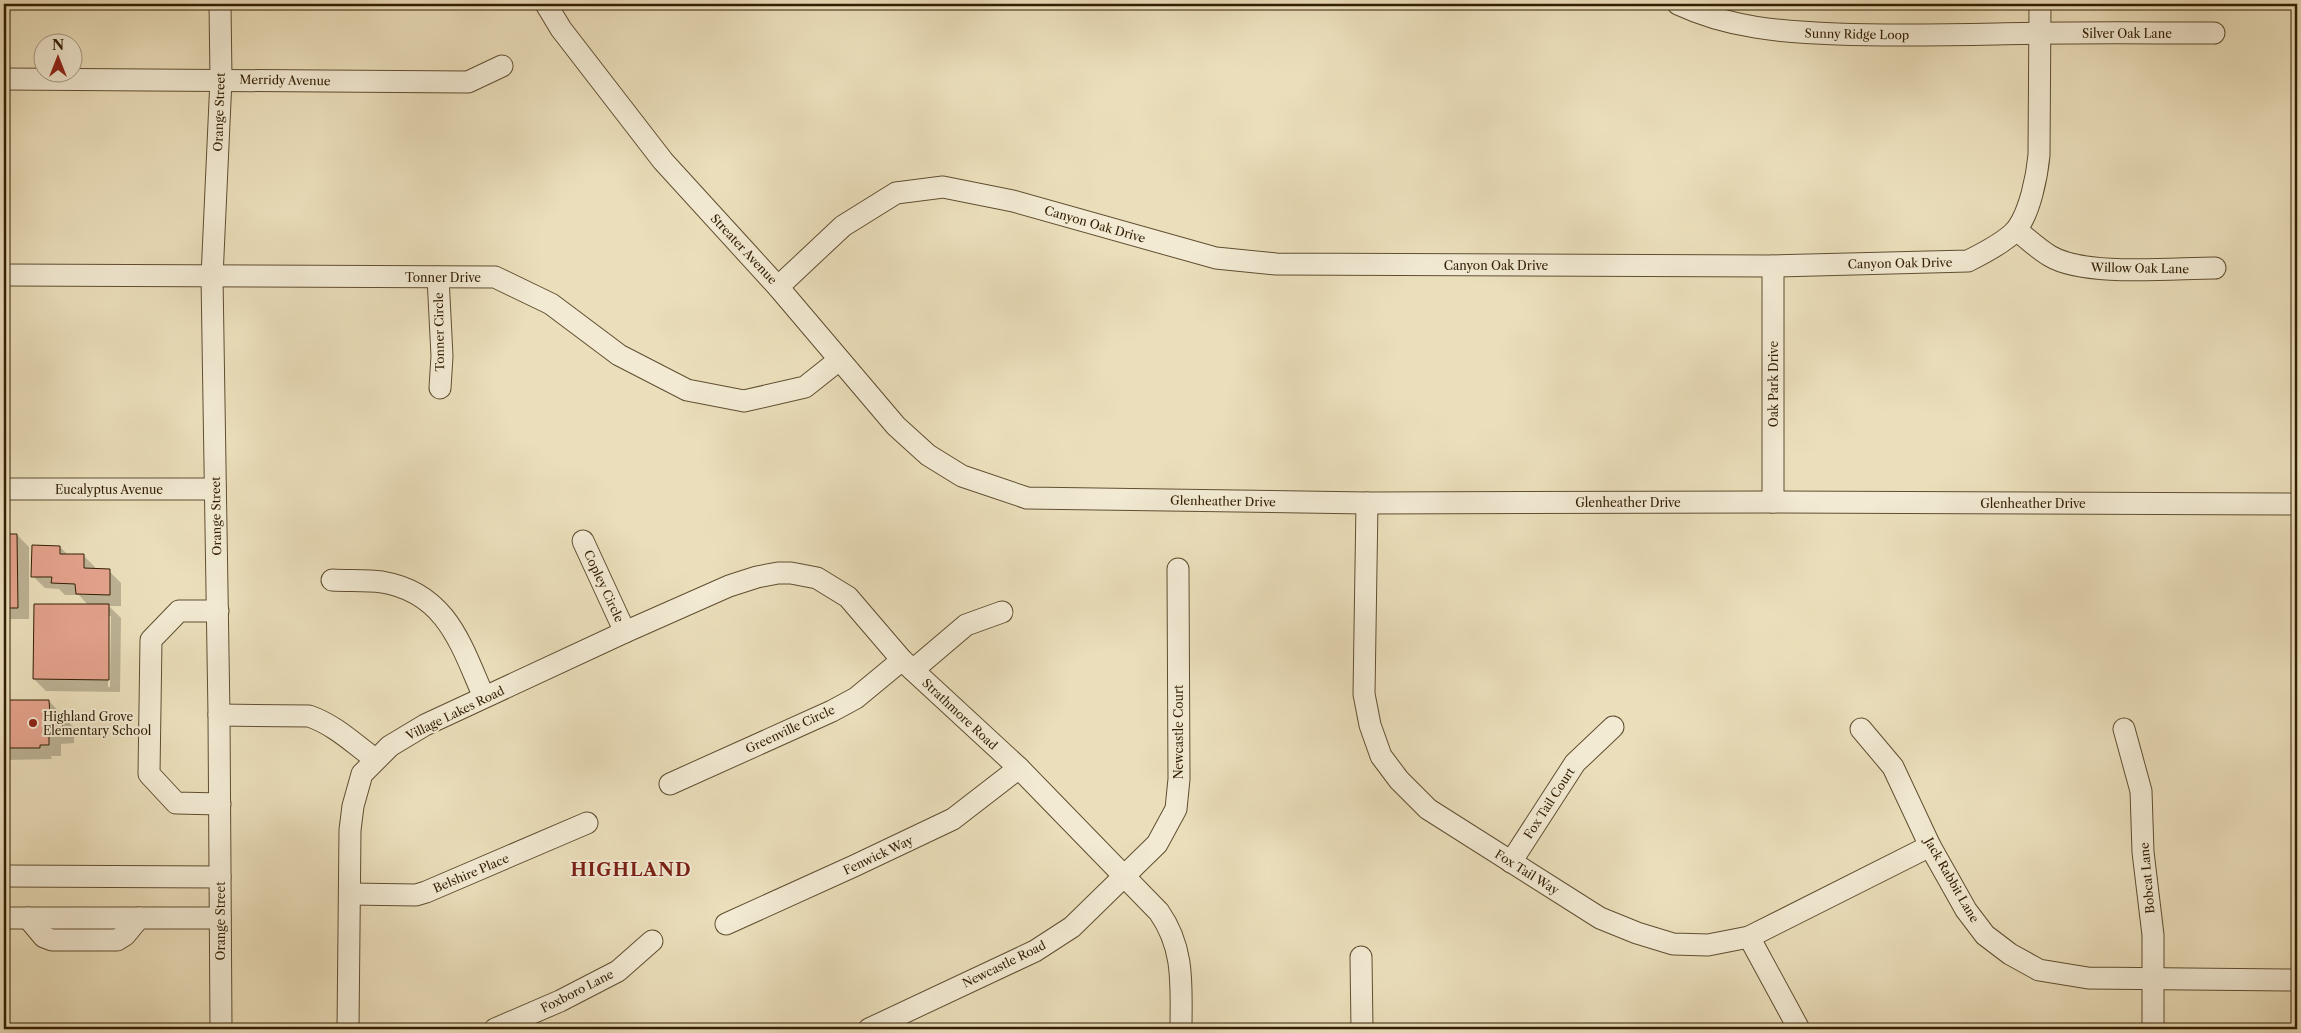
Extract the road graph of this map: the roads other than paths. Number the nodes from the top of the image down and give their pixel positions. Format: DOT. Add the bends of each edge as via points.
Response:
graph roads {
  1 [pos="220,4"];
  2 [pos="546,4"];
  3 [pos="1678,4"];
  4 [pos="2040,4"];
  5 [pos="2040,33"];
  6 [pos="2214,33"];
  7 [pos="502,66"];
  8 [pos="4,79"];
  9 [pos="221,79"];
  10 [pos="2016,230"];
  11 [pos="1773,266"];
  12 [pos="2215,268"];
  13 [pos="4,275"];
  14 [pos="212,277"];
  15 [pos="438,277"];
  16 [pos="778,287"];
  17 [pos="839,360"];
  18 [pos="440,388"];
  19 [pos="962,476"];
  20 [pos="4,489"];
  21 [pos="215,489"];
  22 [pos="1773,502"];
  23 [pos="1367,503"];
  24 [pos="2297,504"];
  25 [pos="583,541"];
  26 [pos="1178,569"];
  27 [pos="332,580"];
  28 [pos="218,611"];
  29 [pos="1002,612"];
  30 [pos="625,632"];
  31 [pos="907,665"];
  32 [pos="484,697"];
  33 [pos="219,715"];
  34 [pos="1613,728"];
  35 [pos="1861,729"];
  36 [pos="2124,729"];
  37 [pos="375,759"];
  38 [pos="1019,768"];
  39 [pos="670,784"];
  40 [pos="220,804"];
  41 [pos="587,823"];
  42 [pos="1930,846"];
  43 [pos="1511,862"];
  44 [pos="4,876"];
  45 [pos="220,877"];
  46 [pos="1125,877"];
  47 [pos="350,894"];
  48 [pos="4,918"];
  49 [pos="220,918"];
  50 [pos="726,924"];
  51 [pos="1749,937"];
  52 [pos="652,941"];
  53 [pos="1361,957"];
  54 [pos="2154,978"];
  55 [pos="2297,980"];
  56 [pos="221,1029"];
  57 [pos="348,1029"];
  58 [pos="495,1029"];
  59 [pos="870,1029"];
  60 [pos="1181,1029"];
  61 [pos="1362,1029"];
  62 [pos="1799,1029"];
  63 [pos="2153,1029"];
  1 -- 9 [label="street, Orange Street"];
  2 -- 16 [label="street, Streater Avenue" via="561,29 663,161"];
  3 -- 5 [label="street, Sunny Ridge Loop" via="1712,18 1788,32 1886,36"];
  4 -- 5 [label="street"];
  5 -- 6 [label="street, Silver Oak Lane"];
  5 -- 10 [label="street" via="2037,180"];
  7 -- 9 [label="street, Merridy Avenue" via="468,82"];
  8 -- 9 [label="street, Merridy Avenue"];
  9 -- 14 [label="street, Orange Street"];
  10 -- 11 [label="street, Canyon Oak Drive" via="1968,261"];
  10 -- 12 [label="street, Willow Oak Lane" via="2050,256 2070,265 2096,269"];
  11 -- 16 [label="street, Canyon Oak Drive" via="1276,264 1216,258 1013,201 943,187 896,193 843,226"];
  11 -- 22 [label="street, Oak Park Drive"];
  13 -- 14 [label="street, Tonner Drive"];
  14 -- 15 [label="street, Tonner Drive"];
  14 -- 21 [label="street, Orange Street"];
  15 -- 17 [label="street, Tonner Drive" via="495,277 551,304 619,355 687,390 744,401 805,387"];
  15 -- 18 [label="street, Tonner Circle" via="442,356"];
  16 -- 17 [label="street, Streater Avenue"];
  17 -- 19 [label="street, Streater Avenue" via="896,426 928,454"];
  19 -- 23 [label="street, Glenheather Drive" via="1027,498"];
  20 -- 21 [label="street, Eucalyptus Avenue"];
  21 -- 28 [label="street, Orange Street"];
  22 -- 23 [label="street, Glenheather Drive"];
  22 -- 24 [label="street, Glenheather Drive"];
  23 -- 43 [label="street, Fox Tail Way" via="1364,694 1370,726 1382,756 1399,780 1428,808"];
  25 -- 30 [label="street, Copley Circle"];
  26 -- 46 [label="street, Newcastle Court" via="1179,779 1176,809 1157,844"];
  27 -- 32 [label="street" via="381,582 410,590 430,602 444,615"];
  28 -- 33 [label="street, Orange Street"];
  28 -- 40 [label="street" via="179,611 150,640 149,774 176,803"];
  29 -- 31 [label="street, Greenville Circle" via="966,625"];
  30 -- 31 [label="street, Strathmore Road" via="729,586 757,577 791,573 817,578 848,597"];
  30 -- 32 [label="street, Village Lakes Road"];
  31 -- 38 [label="street, Strathmore Road"];
  31 -- 39 [label="street, Greenville Circle" via="832,711"];
  32 -- 37 [label="street, Village Lakes Road" via="426,725"];
  33 -- 37 [label="street" via="309,716 340,731"];
  33 -- 40 [label="street, Orange Street"];
  34 -- 43 [label="street, Fox Tail Court" via="1574,763"];
  35 -- 42 [label="street, Jack Rabbit Lane" via="1893,766"];
  36 -- 54 [label="street, Bobcat Lane" via="2141,791"];
  37 -- 47 [label="street, Village Lakes Road" via="362,774 353,806"];
  38 -- 46 [label="street, Strathmore Road"];
  38 -- 50 [label="street, Fenwick Way" via="953,819"];
  40 -- 45 [label="street, Orange Street"];
  41 -- 47 [label="street, Belshire Place" via="416,895"];
  42 -- 51 [label="street, Fox Tail Way"];
  42 -- 54 [label="street, Jack Rabbit Lane" via="1966,910 1985,935 2010,954 2039,970 2065,976"];
  43 -- 51 [label="street, Fox Tail Way" via="1600,918 1636,933 1673,944 1690,945"];
  44 -- 45 [label="street"];
  45 -- 49 [label="street, Orange Street"];
  46 -- 59 [label="street, Newcastle Road" via="1072,927 1035,951"];
  46 -- 60 [label="street, Strathmore Road" via="1159,912 1175,941 1179,955"];
  47 -- 57 [label="street, Village Lakes Road"];
  48 -- 49 [label="street"];
  49 -- 56 [label="street, Orange Street"];
  51 -- 62 [label="street"];
  52 -- 58 [label="street, Foxboro Lane" via="618,971"];
  53 -- 61 [label="street"];
  54 -- 55 [label="street, Jack Rabbit Lane"];
  54 -- 63 [label="street, Bobcat Lane"];
}
